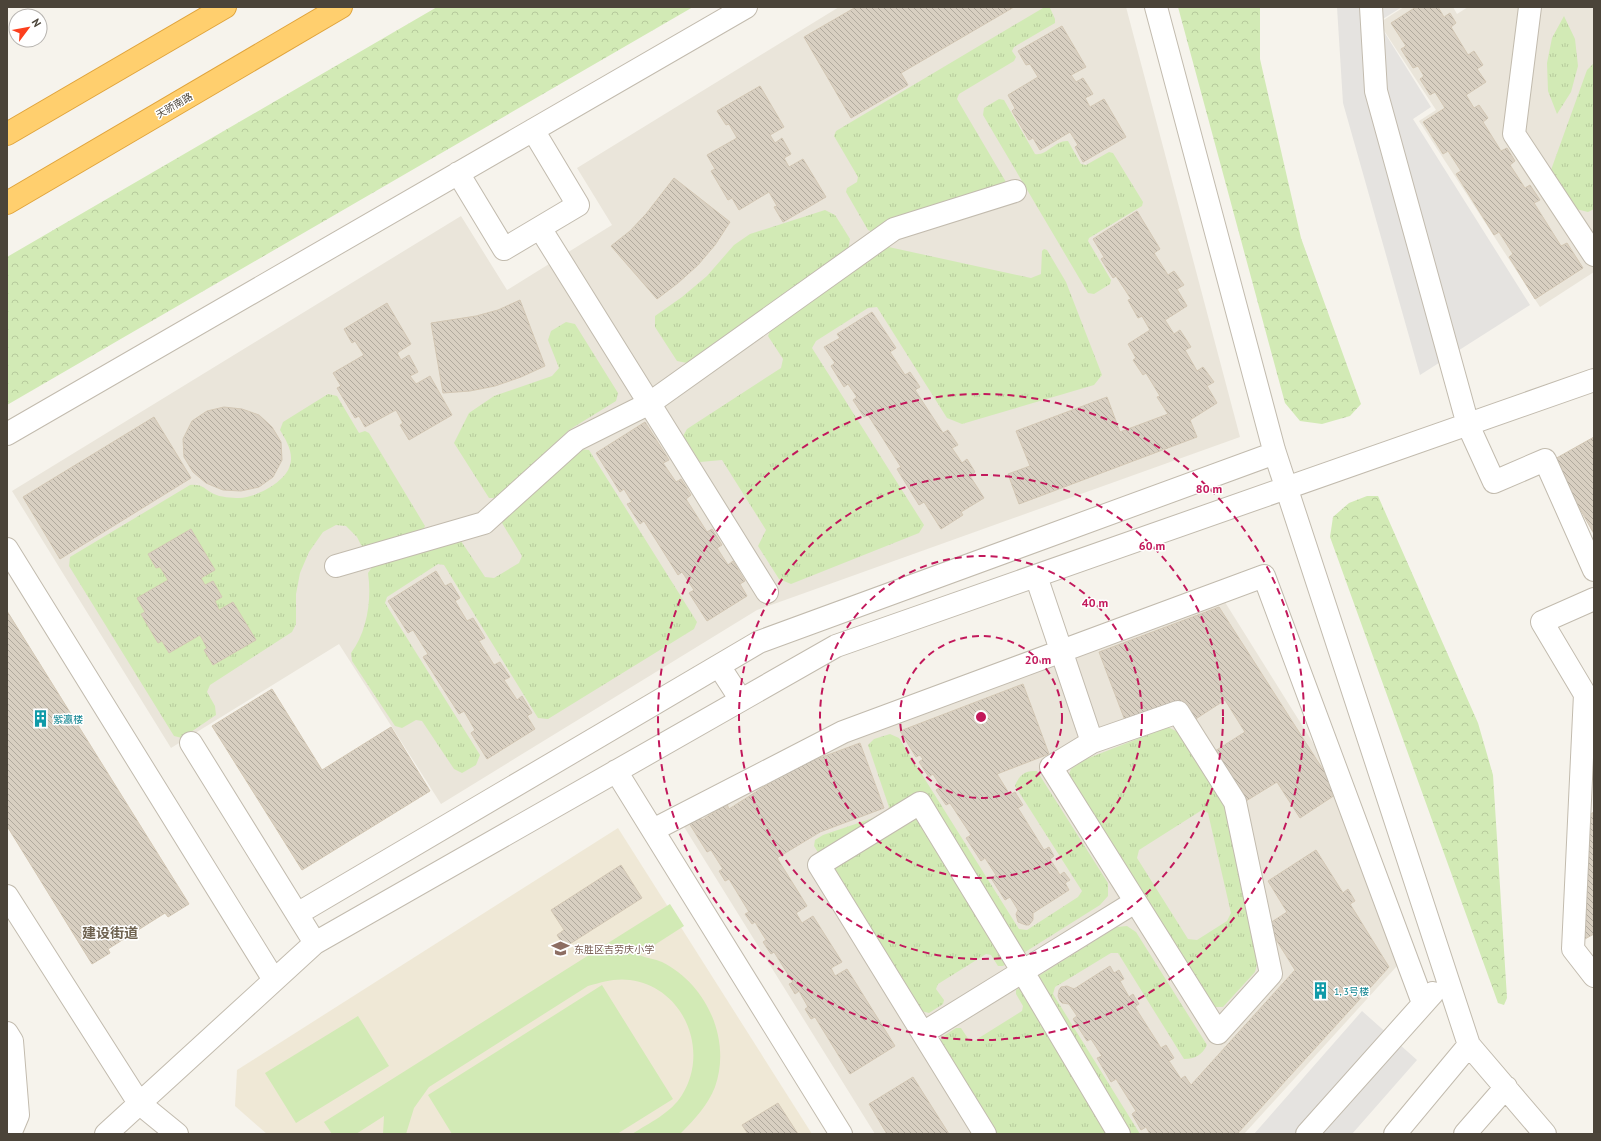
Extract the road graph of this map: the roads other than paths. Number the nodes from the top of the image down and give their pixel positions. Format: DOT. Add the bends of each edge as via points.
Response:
graph roads {
  1 [pos="225,7"];
  2 [pos="341,7"];
  3 [pos="746,7"];
  4 [pos="1156,7"];
  5 [pos="1371,7"];
  6 [pos="1530,7"];
  7 [pos="533,130"];
  8 [pos="7,134"];
  9 [pos="458,173"];
  10 [pos="1015,191"];
  11 [pos="7,203"];
  12 [pos="540,228"];
  13 [pos="1594,255"];
  14 [pos="1594,380"];
  15 [pos="650,403"];
  16 [pos="1468,425"];
  17 [pos="7,434"];
  18 [pos="1275,453"];
  19 [pos="1286,489"];
  20 [pos="7,549"];
  21 [pos="336,566"];
  22 [pos="1594,570"];
  23 [pos="1036,576"];
  24 [pos="767,592"];
  25 [pos="1594,599"];
  26 [pos="1062,651"];
  27 [pos="719,666"];
  28 [pos="740,700"];
  29 [pos="1589,702"];
  30 [pos="1092,742"];
  31 [pos="191,743"];
  32 [pos="616,771"];
  33 [pos="653,830"];
  34 [pos="7,896"];
  35 [pos="1135,902"];
  36 [pos="297,914"];
  37 [pos="315,942"];
  38 [pos="1023,972"];
  39 [pos="1594,976"];
  40 [pos="1447,977"];
  41 [pos="274,980"];
  42 [pos="1424,1003"];
  43 [pos="7,1033"];
  44 [pos="923,1033"];
  45 [pos="1469,1045"];
  46 [pos="1506,1087"];
  47 [pos="139,1103"];
  48 [pos="10,1134"];
  49 [pos="106,1134"];
  50 [pos="177,1134"];
  51 [pos="841,1134"];
  52 [pos="985,1134"];
  53 [pos="1119,1134"];
  54 [pos="1307,1134"];
  55 [pos="1395,1134"];
  56 [pos="1465,1134"];
  57 [pos="1545,1134"];
  1 -- 8 [label="highway"];
  2 -- 11 [label="highway, 天骄南路"];
  3 -- 7 [label="street"];
  4 -- 18 [label="street"];
  5 -- 16 [label="street" via="1376,91"];
  6 -- 13 [label="street" via="1514,134"];
  7 -- 9 [label="street"];
  7 -- 12 [label="street" via="578,205"];
  9 -- 12 [label="street" via="504,249"];
  9 -- 17 [label="street"];
  10 -- 15 [label="street" via="894,229"];
  12 -- 15 [label="street"];
  14 -- 16 [label="street"];
  15 -- 21 [label="street" via="576,440 484,523"];
  15 -- 24 [label="street"];
  16 -- 19 [label="street"];
  16 -- 22 [label="street" via="1494,482 1545,460"];
  18 -- 19 [label="street"];
  18 -- 27 [label="street" via="759,642"];
  19 -- 23 [label="street"];
  19 -- 40 [label="street"];
  20 -- 41 [label="street"];
  23 -- 26 [label="street"];
  23 -- 28 [label="street" via="836,646"];
  25 -- 29 [label="street" via="1542,622"];
  26 -- 30 [label="street"];
  26 -- 33 [label="street" via="843,732"];
  26 -- 42 [label="street" via="1264,576"];
  27 -- 28 [label="street"];
  27 -- 36 [label="street"];
  28 -- 32 [label="street"];
  29 -- 39 [label="street" via="1573,949"];
  30 -- 35 [label="street" via="1051,768"];
  30 -- 35 [label="street" via="1178,712 1235,802 1271,974 1218,1033"];
  31 -- 36 [label="street"];
  32 -- 33 [label="street"];
  32 -- 37 [label="street"];
  33 -- 51 [label="street"];
  34 -- 47 [label="street"];
  35 -- 38 [label="street"];
  36 -- 37 [label="street"];
  37 -- 41 [label="street"];
  38 -- 44 [label="street"];
  38 -- 44 [label="street" via="920,803 819,865"];
  38 -- 53 [label="street"];
  40 -- 42 [label="street"];
  40 -- 45 [label="street"];
  41 -- 47 [label="street"];
  42 -- 54 [label="street"];
  43 -- 48 [label="street" via="12,1041 18,1115"];
  44 -- 52 [label="street"];
  45 -- 46 [label="street"];
  45 -- 55 [label="street"];
  46 -- 56 [label="street"];
  46 -- 57 [label="street"];
  47 -- 49 [label="street"];
  47 -- 50 [label="street"];
}
